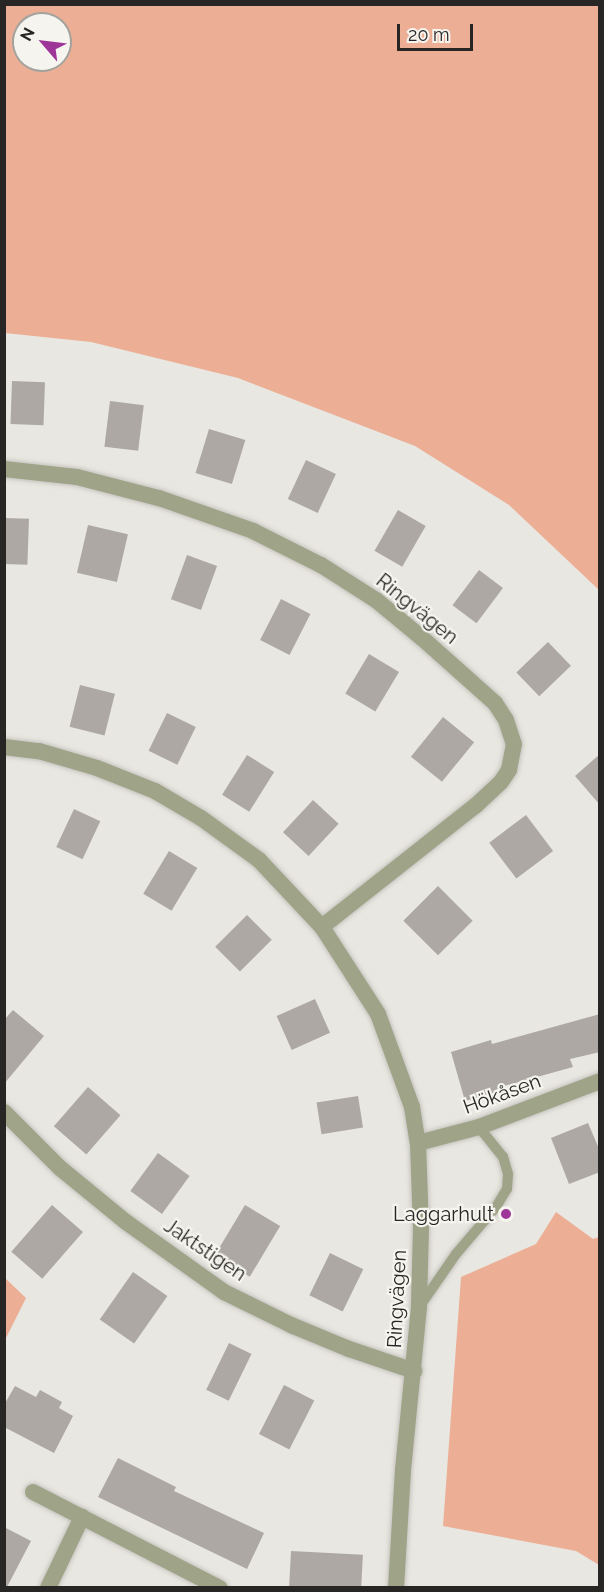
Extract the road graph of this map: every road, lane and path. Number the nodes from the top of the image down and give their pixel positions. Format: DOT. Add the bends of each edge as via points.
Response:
graph roads {
  1 [pos="4,469"];
  2 [pos="4,747"];
  3 [pos="322,927"];
  4 [pos="600,1081"];
  5 [pos="4,1112"];
  6 [pos="478,1127"];
  7 [pos="418,1143"];
  8 [pos="419,1306"];
  9 [pos="414,1371"];
  10 [pos="33,1492"];
  11 [pos="82,1517"];
  12 [pos="48,1587"];
  13 [pos="220,1587"];
  14 [pos="396,1587"];
  1 -- 3 [label="street, Ringvägen" via="77,477 159,498 253,531 321,565 376,600 495,703 514,744 509,770 501,782"];
  2 -- 3 [label="street, Ringvägen" via="39,751 155,791 259,860"];
  3 -- 7 [label="street, Ringvägen" via="378,1014 412,1107"];
  4 -- 6 [label="street, Hökåsen"];
  5 -- 9 [label="street, Jaktstigen" via="76,1181 126,1222 224,1292 329,1341"];
  6 -- 7 [label="street, Hökåsen"];
  6 -- 8 [label="lane" via="503,1157 507,1189"];
  7 -- 8 [label="street, Ringvägen"];
  8 -- 9 [label="street, Ringvägen"];
  9 -- 14 [label="street, Ringvägen"];
  10 -- 11 [label="street"];
  11 -- 12 [label="street"];
  11 -- 13 [label="street"];
}
